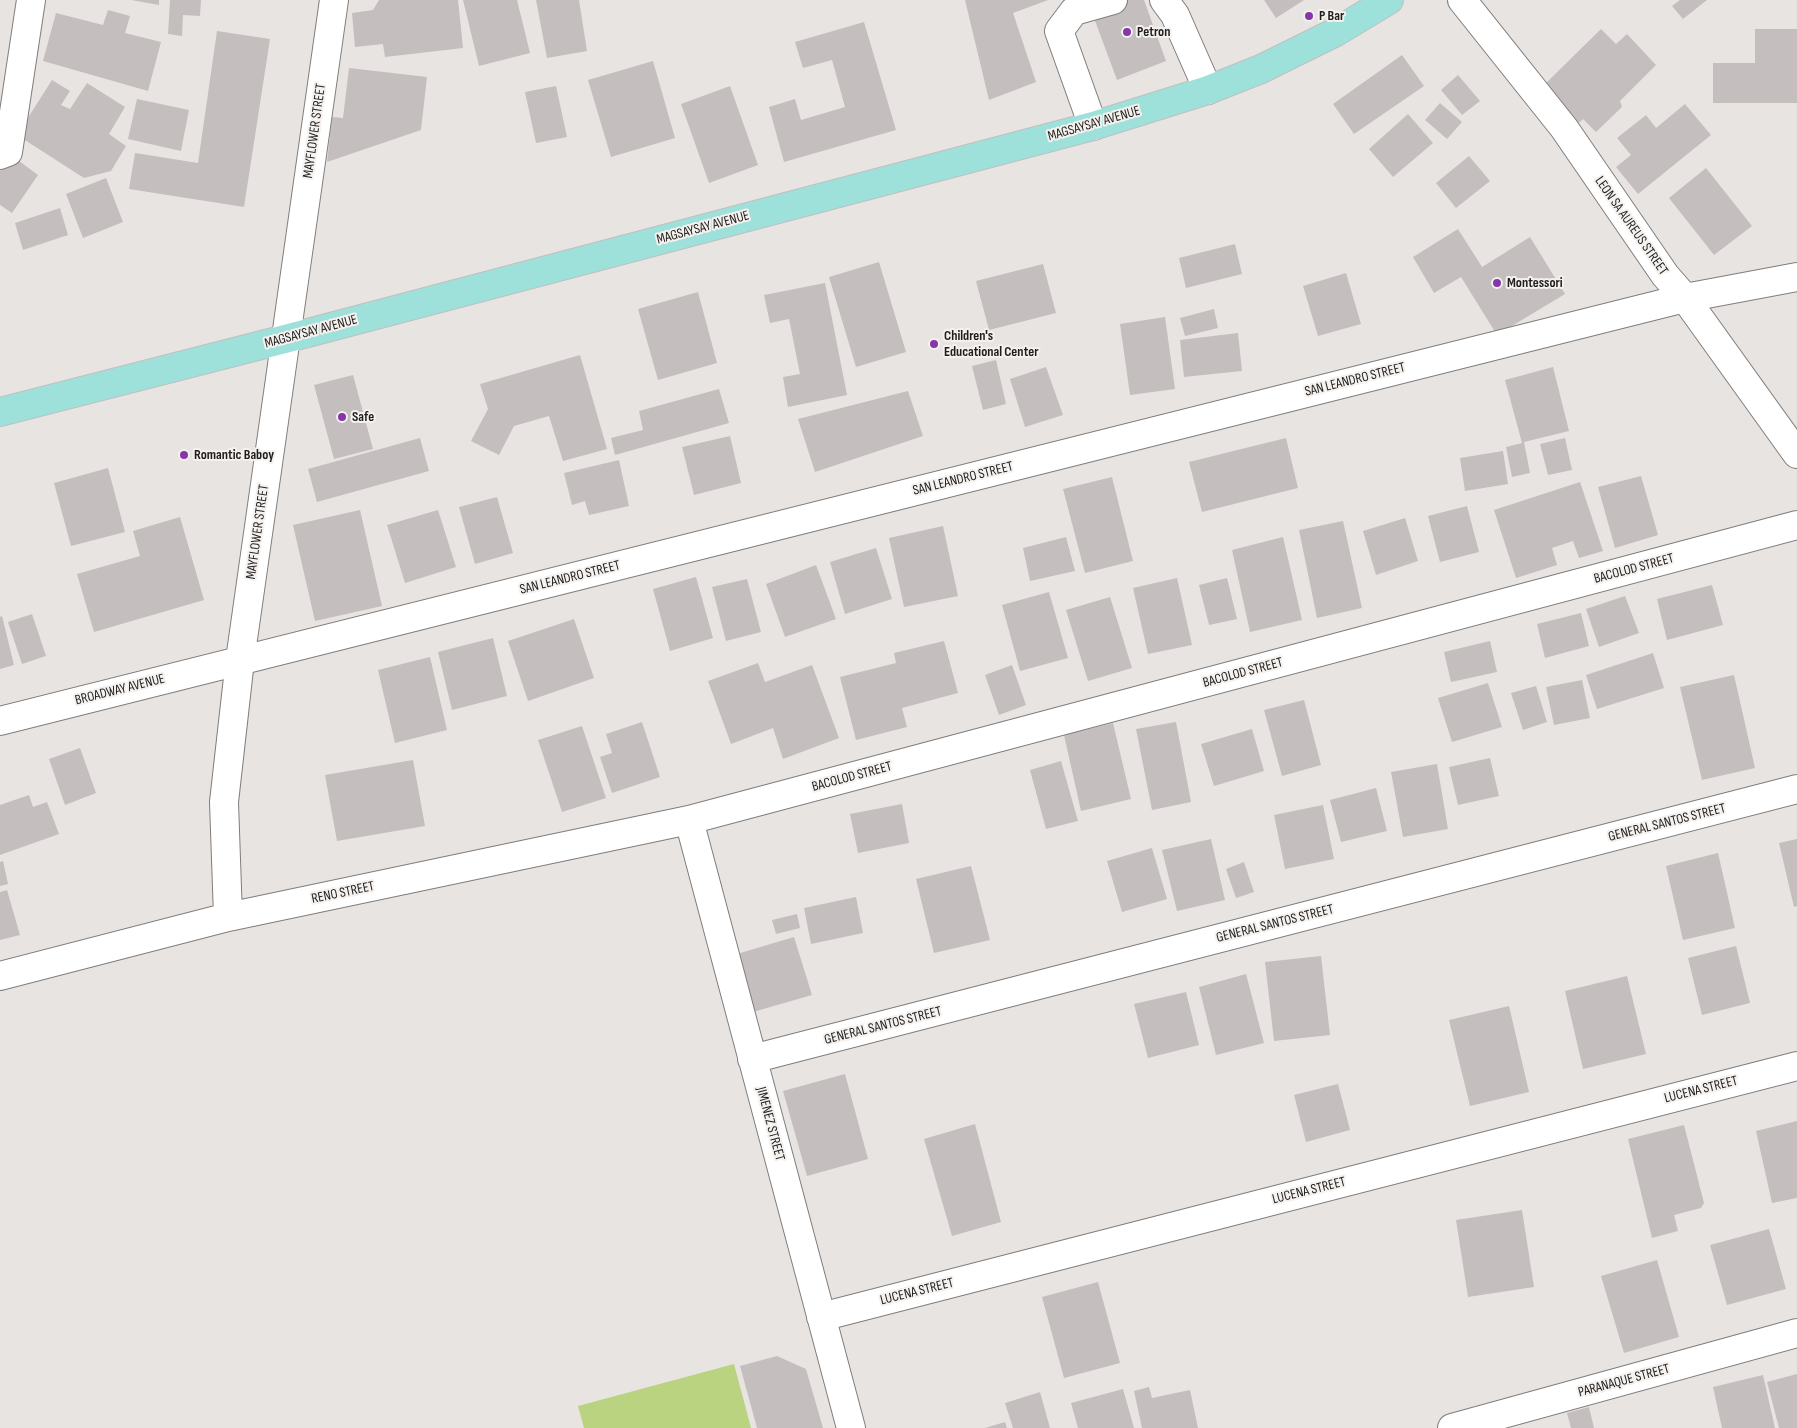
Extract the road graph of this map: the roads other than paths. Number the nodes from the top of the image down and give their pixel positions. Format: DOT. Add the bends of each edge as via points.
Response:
graph roads {
  1 [pos="31,0"];
  2 [pos="334,0"];
  3 [pos="1113,0"];
  4 [pos="1164,0"];
  5 [pos="1389,0"];
  6 [pos="1462,0"];
  7 [pos="1208,90"];
  8 [pos="1092,126"];
  9 [pos="0,155"];
  10 [pos="1797,277"];
  11 [pos="1685,298"];
  12 [pos="285,339"];
  13 [pos="0,412"];
  14 [pos="1797,454"];
  15 [pos="1797,526"];
  16 [pos="240,660"];
  17 [pos="0,721"];
  18 [pos="1797,789"];
  19 [pos="689,820"];
  20 [pos="228,917"];
  21 [pos="0,976"];
  22 [pos="752,1059"];
  23 [pos="1797,1066"];
  24 [pos="821,1317"];
  25 [pos="1797,1333"];
  26 [pos="851,1428"];
  27 [pos="1452,1428"];
  1 -- 9 [label="street" via="8,152"];
  2 -- 12 [label="street, MAYFLOWER STREET"];
  3 -- 8 [label="street" via="1074,10 1059,31"];
  4 -- 7 [label="street" via="1175,15"];
  5 -- 7 [label="main road, MAGSAYSAY AVENUE" via="1336,32 1261,70"];
  6 -- 11 [label="street, LEON SA AUREUS STREET" via="1564,128 1665,275"];
  7 -- 8 [label="main road, MAGSAYSAY AVENUE"];
  8 -- 12 [label="main road, MAGSAYSAY AVENUE"];
  10 -- 11 [label="street"];
  11 -- 14 [label="street, LEON SA AUREUS STREET"];
  11 -- 16 [label="street, SAN LEANDRO STREET"];
  12 -- 13 [label="main road, MAGSAYSAY AVENUE"];
  12 -- 16 [label="street, MAYFLOWER STREET"];
  15 -- 19 [label="street, BACOLOD STREET"];
  16 -- 17 [label="street, BROADWAY AVENUE"];
  16 -- 20 [label="street, MAYFLOWER STREET" via="224,802"];
  18 -- 22 [label="street, GENERAL SANTOS STREET"];
  19 -- 20 [label="street, RENO STREET"];
  19 -- 22 [label="street, JIMENEZ STREET"];
  20 -- 21 [label="street, RENO STREET"];
  22 -- 24 [label="street, JIMENEZ STREET"];
  23 -- 24 [label="street, LUCENA STREET"];
  24 -- 26 [label="street, JIMENEZ STREET"];
  25 -- 27 [label="street, PARANAQUE STREET"];
}
